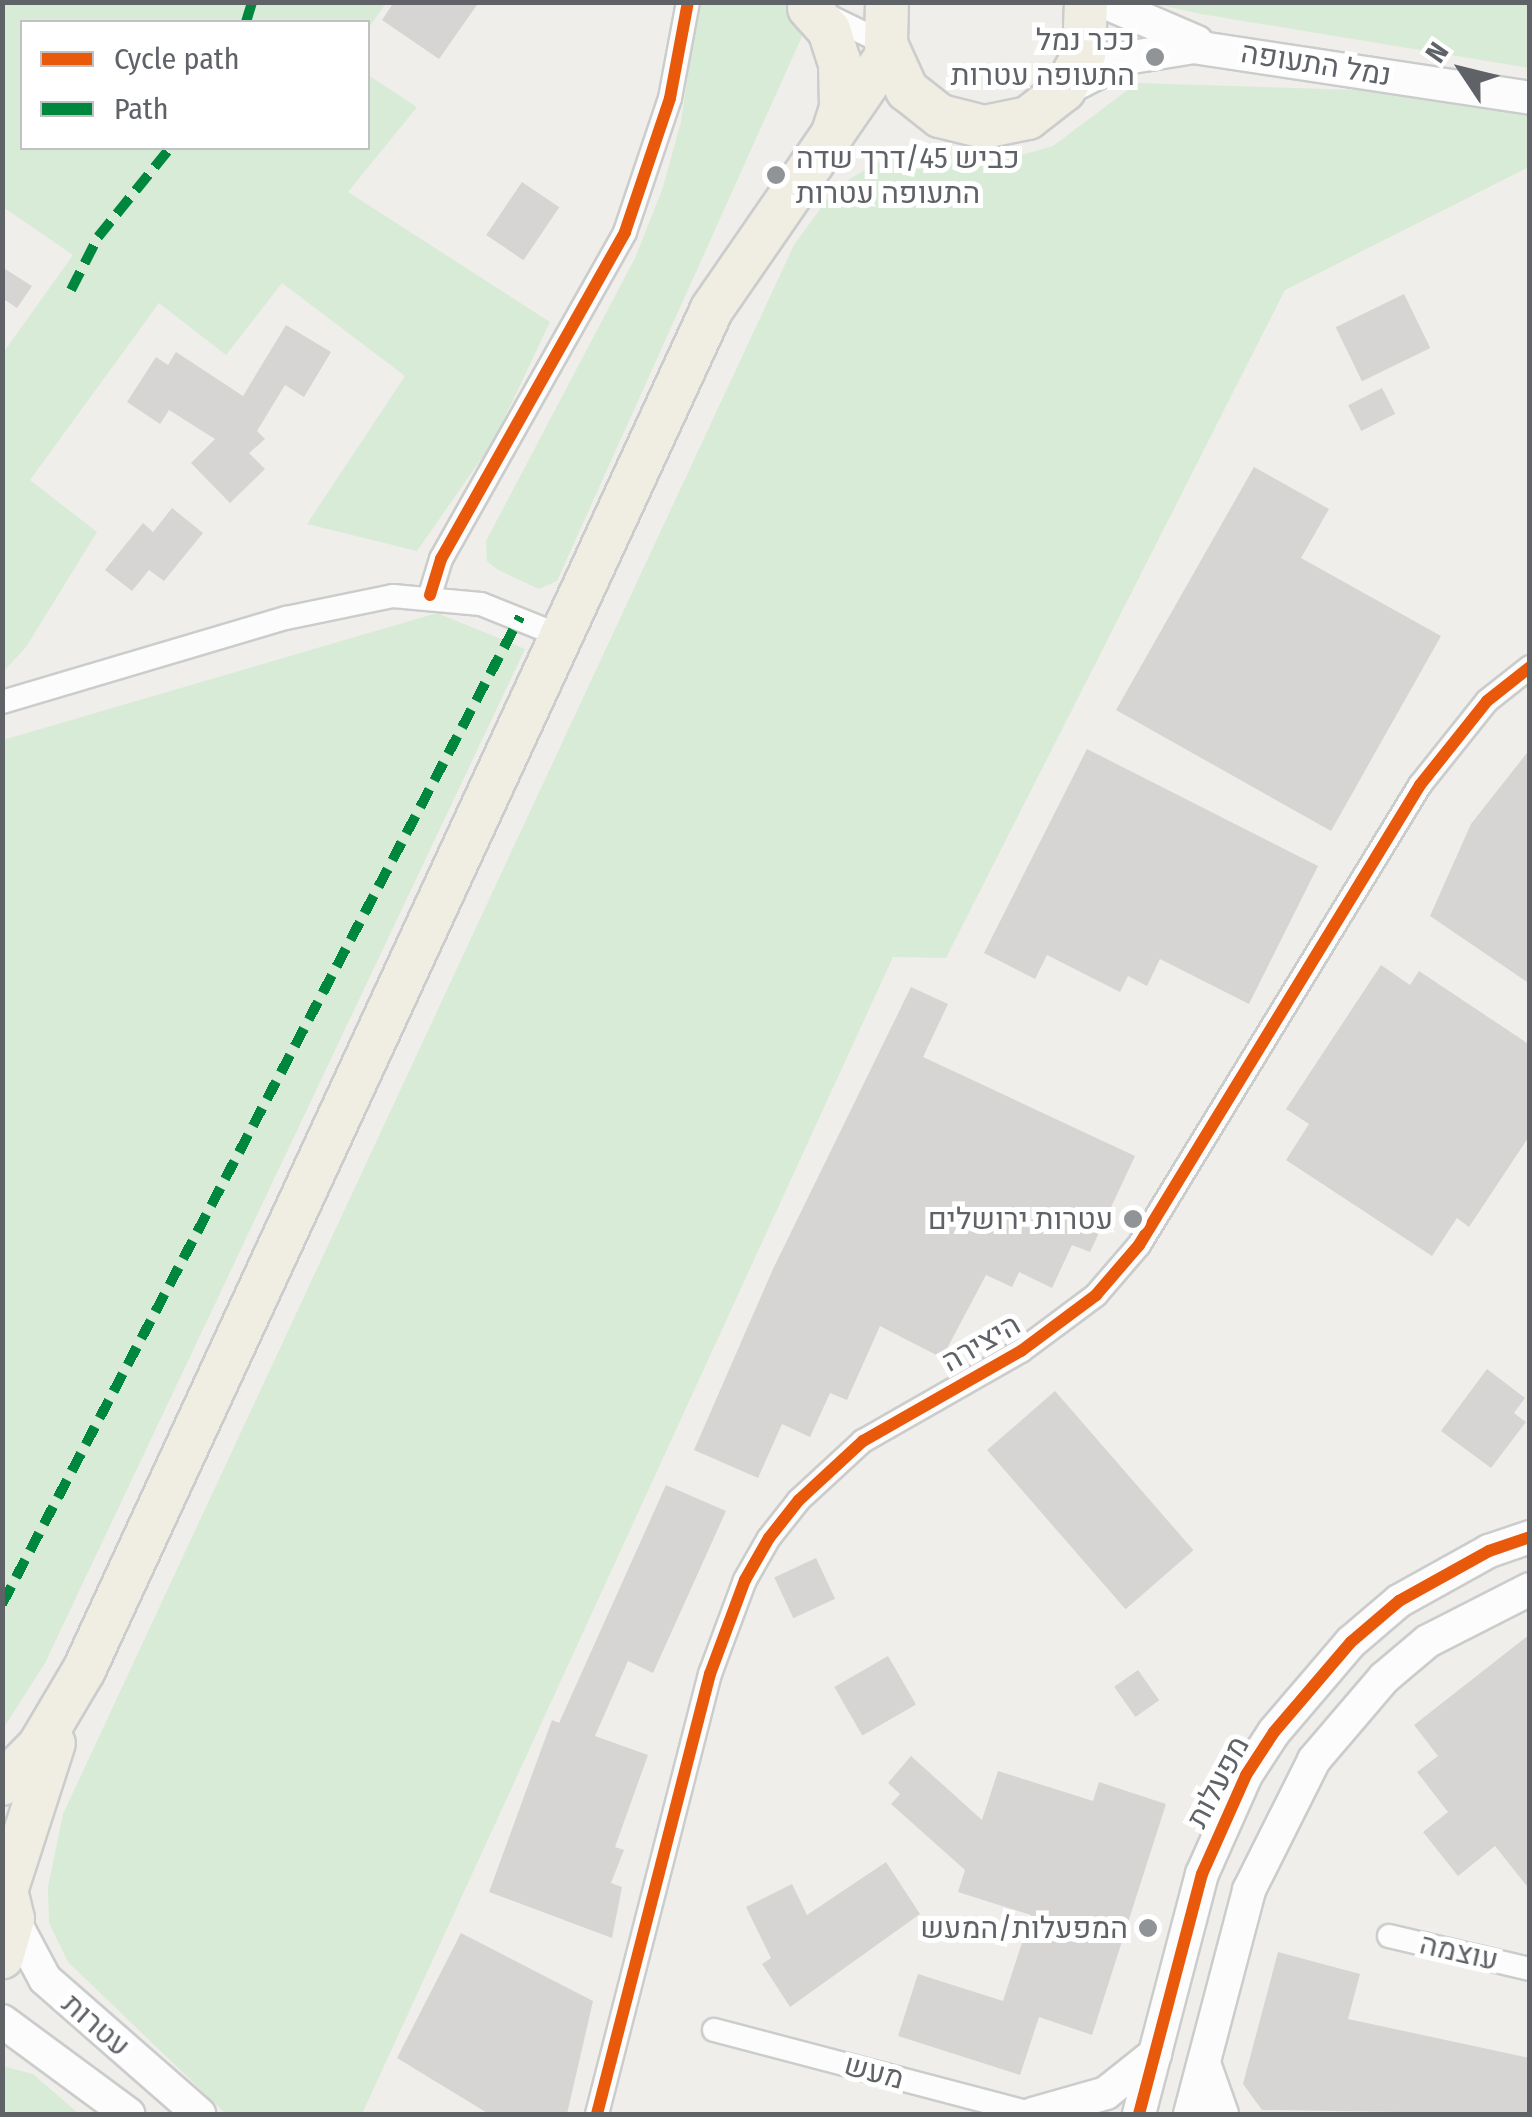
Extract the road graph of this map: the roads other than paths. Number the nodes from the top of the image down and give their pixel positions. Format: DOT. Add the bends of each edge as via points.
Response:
graph roads {
  1 [pos="688,2"];
  2 [pos="1086,2"];
  3 [pos="1104,2"];
  4 [pos="802,5"];
  5 [pos="887,34"];
  6 [pos="1221,48"];
  7 [pos="1064,90"];
  8 [pos="1530,98"];
  9 [pos="926,108"];
  10 [pos="825,150"];
  11 [pos="430,595"];
  12 [pos="566,638"];
  13 [pos="1530,667"];
  14 [pos="2,702"];
  15 [pos="1530,1537"];
  16 [pos="1530,1589"];
  17 [pos="84,1670"];
  18 [pos="2,1784"];
  19 [pos="6,1909"];
  20 [pos="1389,1936"];
  21 [pos="1530,1969"];
  22 [pos="2,2022"];
  23 [pos="714,2030"];
  24 [pos="1154,2054"];
  25 [pos="1204,2062"];
  26 [pos="128,2114"];
  27 [pos="199,2114"];
  28 [pos="597,2114"];
  29 [pos="1034,2114"];
  30 [pos="1139,2114"];
  31 [pos="1190,2114"];
  32 [pos="1222,2114"];
  1 -- 11 [label="street" via="670,98 625,232 441,559"];
  2 -- 7 [label="highway" via="1084,54"];
  3 -- 6 [label="street, נמל התעופה"];
  4 -- 5 [label="street"];
  4 -- 10 [label="highway" via="829,30 840,64 841,108"];
  5 -- 9 [label="highway" via="899,79"];
  5 -- 10 [label="highway"];
  6 -- 7 [label="street, נמל התעופה" via="1126,58"];
  6 -- 8 [label="street, נמל התעופה"];
  7 -- 9 [label="highway" via="1042,110 999,126 968,126"];
  9 -- 10 [label="highway" via="872,122"];
  10 -- 12 [label="highway" via="712,309"];
  11 -- 12 [label="street" via="481,604"];
  11 -- 14 [label="street" via="286,618"];
  12 -- 17 [label="highway"];
  13 -- 28 [label="street, היצירה" via="1486,701 1420,785 1138,1246 1096,1295 1021,1351 863,1442 799,1500 769,1538 745,1580 710,1674"];
  15 -- 24 [label="street, מפעלות" via="1489,1551 1398,1601 1330,1664 1274,1732 1212,1846"];
  16 -- 25 [label="street" via="1428,1641 1384,1678 1314,1760 1264,1850"];
  17 -- 18 [label="highway" via="39,1746"];
  17 -- 19 [label="highway" via="33,1795"];
  19 -- 27 [label="street, עטרות" via="44,1979"];
  20 -- 21 [label="street, עוצמה"];
  22 -- 26 [label="street, עטרות"];
  23 -- 29 [label="street, מעש"];
  24 -- 29 [label="street" via="1106,2093"];
  24 -- 30 [label="street, מפעלות"];
  25 -- 31 [label="street"];
  25 -- 32 [label="street"];
}
